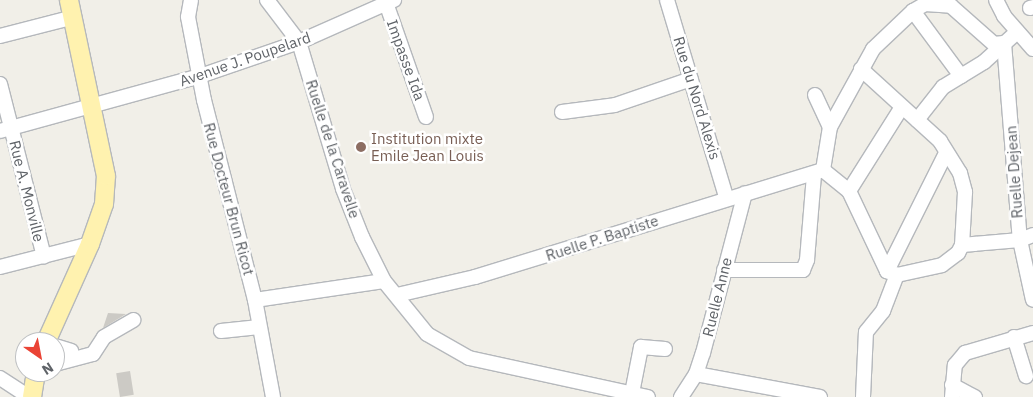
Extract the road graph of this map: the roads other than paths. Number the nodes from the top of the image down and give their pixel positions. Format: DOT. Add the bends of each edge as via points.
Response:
graph roads {
  1 [pos="69,0"];
  2 [pos="191,0"];
  3 [pos="267,0"];
  4 [pos="667,0"];
  5 [pos="996,0"];
  6 [pos="388,1"];
  7 [pos="913,11"];
  8 [pos="74,17"];
  9 [pos="1017,32"];
  10 [pos="0,36"];
  11 [pos="299,42"];
  12 [pos="1004,43"];
  13 [pos="1033,49"];
  14 [pos="861,69"];
  15 [pos="200,76"];
  16 [pos="961,76"];
  17 [pos="691,79"];
  18 [pos="0,84"];
  19 [pos="815,95"];
  20 [pos="93,107"];
  21 [pos="902,107"];
  22 [pos="562,112"];
  23 [pos="426,117"];
  24 [pos="917,120"];
  25 [pos="830,127"];
  26 [pos="6,129"];
  27 [pos="946,153"];
  28 [pos="814,173"];
  29 [pos="849,191"];
  30 [pos="744,192"];
  31 [pos="726,197"];
  32 [pos="1033,235"];
  33 [pos="1020,240"];
  34 [pos="90,244"];
  35 [pos="962,245"];
  36 [pos="44,256"];
  37 [pos="0,267"];
  38 [pos="724,270"];
  39 [pos="892,273"];
  40 [pos="384,281"];
  41 [pos="397,295"];
  42 [pos="255,300"];
  43 [pos="1033,300"];
  44 [pos="134,320"];
  45 [pos="257,327"];
  46 [pos="221,331"];
  47 [pos="50,332"];
  48 [pos="1033,332"];
  49 [pos="1014,337"];
  50 [pos="65,349"];
  51 [pos="665,349"];
  52 [pos="70,351"];
  53 [pos="65,361"];
  54 [pos="696,374"];
  55 [pos="1026,376"];
  56 [pos="0,378"];
  57 [pos="34,382"];
  58 [pos="952,391"];
  59 [pos="632,393"];
  60 [pos="30,397"];
  61 [pos="273,397"];
  62 [pos="648,397"];
  63 [pos="681,397"];
  64 [pos="820,397"];
  65 [pos="863,397"];
  66 [pos="975,397"];
  1 -- 8 [label="main road"];
  2 -- 15 [label="street, Rue Docteur Brun Ricot" via="188,17"];
  3 -- 11 [label="street"];
  4 -- 17 [label="street, Rue du Nord Alexis"];
  5 -- 9 [label="street"];
  6 -- 11 [label="street, Avenue J. Poupelard"];
  6 -- 23 [label="street, Impasse Ida"];
  7 -- 12 [label="street" via="925,4 950,6 994,44"];
  7 -- 14 [label="street" via="886,33"];
  7 -- 16 [label="street"];
  8 -- 10 [label="street"];
  8 -- 20 [label="main road"];
  9 -- 12 [label="street"];
  9 -- 13 [label="street"];
  11 -- 15 [label="street, Avenue J. Poupelard"];
  11 -- 40 [label="street, Ruelle de la Caravelle" via="343,190"];
  12 -- 16 [label="street" via="984,62"];
  12 -- 33 [label="street, Ruelle Dejean"];
  14 -- 21 [label="street"];
  14 -- 25 [label="street"];
  15 -- 20 [label="street, Avenue J. Poupelard"];
  15 -- 42 [label="street, Rue Docteur Brun Ricot" via="219,167"];
  16 -- 24 [label="street" via="942,87"];
  17 -- 22 [label="street" via="615,105"];
  17 -- 31 [label="street, Rue du Nord Alexis"];
  18 -- 26 [label="street, Rue A. Monville"];
  19 -- 25 [label="street"];
  20 -- 26 [label="street, Avenue J. Poupelard"];
  20 -- 34 [label="main road" via="106,176 104,204"];
  21 -- 24 [label="street"];
  21 -- 29 [label="street"];
  24 -- 27 [label="street"];
  25 -- 28 [label="street"];
  26 -- 36 [label="street, Rue A. Monville"];
  27 -- 35 [label="street" via="964,182"];
  27 -- 39 [label="street"];
  28 -- 29 [label="street"];
  28 -- 30 [label="street, Ruelle P. Baptiste"];
  28 -- 38 [label="street" via="807,260 802,270"];
  29 -- 39 [label="street"];
  30 -- 31 [label="street, Ruelle P. Baptiste"];
  30 -- 38 [label="street, Ruelle Anne"];
  31 -- 41 [label="street, Ruelle P. Baptiste" via="555,253"];
  32 -- 33 [label="street"];
  33 -- 35 [label="street"];
  33 -- 43 [label="street, Ruelle Dejean"];
  34 -- 36 [label="street"];
  34 -- 47 [label="main road"];
  35 -- 39 [label="street" via="958,254 942,266"];
  36 -- 37 [label="street"];
  38 -- 54 [label="street, Ruelle Anne"];
  39 -- 65 [label="street" via="883,311 866,332"];
  40 -- 41 [label="street, Ruelle de la Caravelle"];
  40 -- 42 [label="street"];
  41 -- 59 [label="street, Ruelle de la Caravelle" via="427,334 469,358"];
  42 -- 45 [label="street, Rue Docteur Brun Ricot"];
  44 -- 53 [label="street" via="104,337 93,354"];
  45 -- 46 [label="street"];
  45 -- 61 [label="street, Rue Docteur Brun Ricot"];
  48 -- 49 [label="street"];
  49 -- 55 [label="street"];
  49 -- 58 [label="street" via="965,353 955,365"];
  50 -- 52 [label="street"];
  51 -- 59 [label="street" via="641,347"];
  54 -- 63 [label="street, Ruelle Anne"];
  54 -- 64 [label="street"];
  56 -- 60 [label="street"];
  57 -- 60 [label="main road"];
  58 -- 66 [label="street"];
  59 -- 62 [label="street, Ruelle de la Caravelle"];
}
